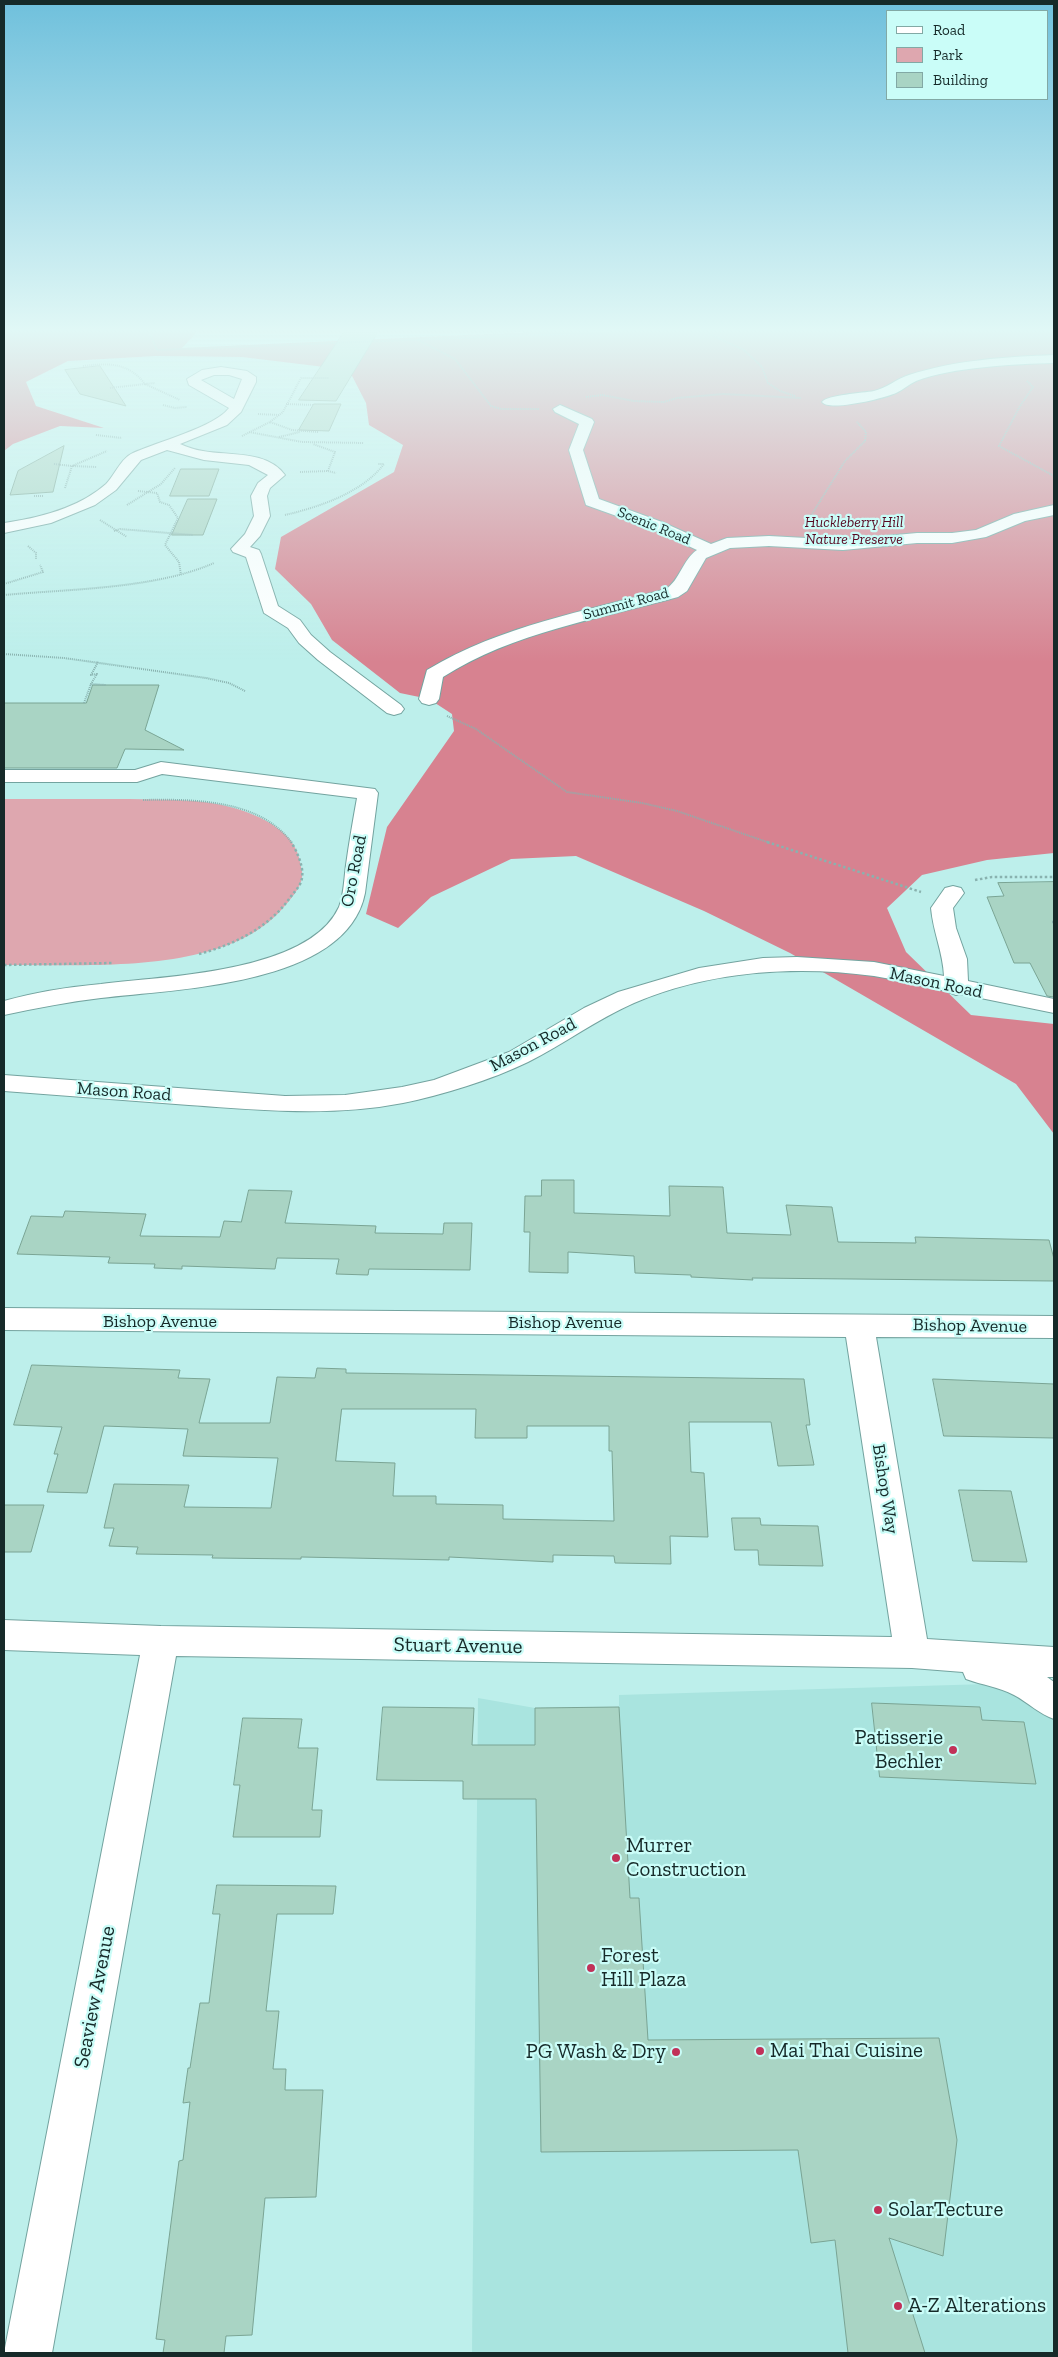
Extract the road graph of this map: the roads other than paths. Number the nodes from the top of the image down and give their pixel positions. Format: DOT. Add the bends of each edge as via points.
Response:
graph roads {
  1 [pos="172,442"];
  2 [pos="579,442"];
  3 [pos="167,444"];
  4 [pos="1054,510"];
  5 [pos="4,528"];
  6 [pos="710,550"];
  7 [pos="428,699"];
  8 [pos="394,709"];
  9 [pos="4,776"];
  10 [pos="961,887"];
  11 [pos="956,988"];
  12 [pos="1054,1006"];
  13 [pos="4,1008"];
  14 [pos="4,1083"];
  15 [pos="4,1319"];
  16 [pos="859,1325"];
  17 [pos="1054,1327"];
  18 [pos="4,1636"];
  19 [pos="161,1641"];
  20 [pos="912,1653"];
  21 [pos="1054,1662"];
  22 [pos="1054,1703"];
  23 [pos="28,2353"];
  1 -- 3 [label="street"];
  2 -- 6 [label="street, Scenic Road" via="576,450 592,502 656,525"];
  3 -- 5 [label="street" via="129,463 112,487 97,498 34,523"];
  3 -- 8 [label="street" via="204,456 249,459 277,474 262,486 259,496 262,516 252,536 239,549 253,554 270,608 294,624 324,656"];
  4 -- 6 [label="street, Summit Road" via="1020,518 980,534 952,538 843,545 769,541 728,543"];
  6 -- 7 [label="street, Summit Road" via="700,555 681,587 672,593 562,620 465,655 434,674"];
  9 -- 13 [label="street, Oro Road" via="137,776 162,768 368,793 350,908 323,940 260,967 227,975 49,998"];
  10 -- 11 [label="street" via="942,908 944,928 955,959"];
  11 -- 12 [label="street, Mason Road"];
  11 -- 14 [label="street, Mason Road" via="874,969 834,965 731,969 663,985 627,998 593,1013 518,1057 476,1075 402,1095 345,1103 285,1104"];
  15 -- 16 [label="street, Bishop Avenue"];
  16 -- 17 [label="street, Bishop Avenue"];
  16 -- 20 [label="street, Bishop Way"];
  18 -- 19 [label="street, Stuart Avenue"];
  19 -- 20 [label="street, Stuart Avenue"];
  19 -- 23 [label="street, Seaview Avenue"];
  20 -- 21 [label="street, Stuart Avenue"];
  20 -- 22 [label="street, Stuart Avenue" via="1001,1673 1035,1686"];
}
